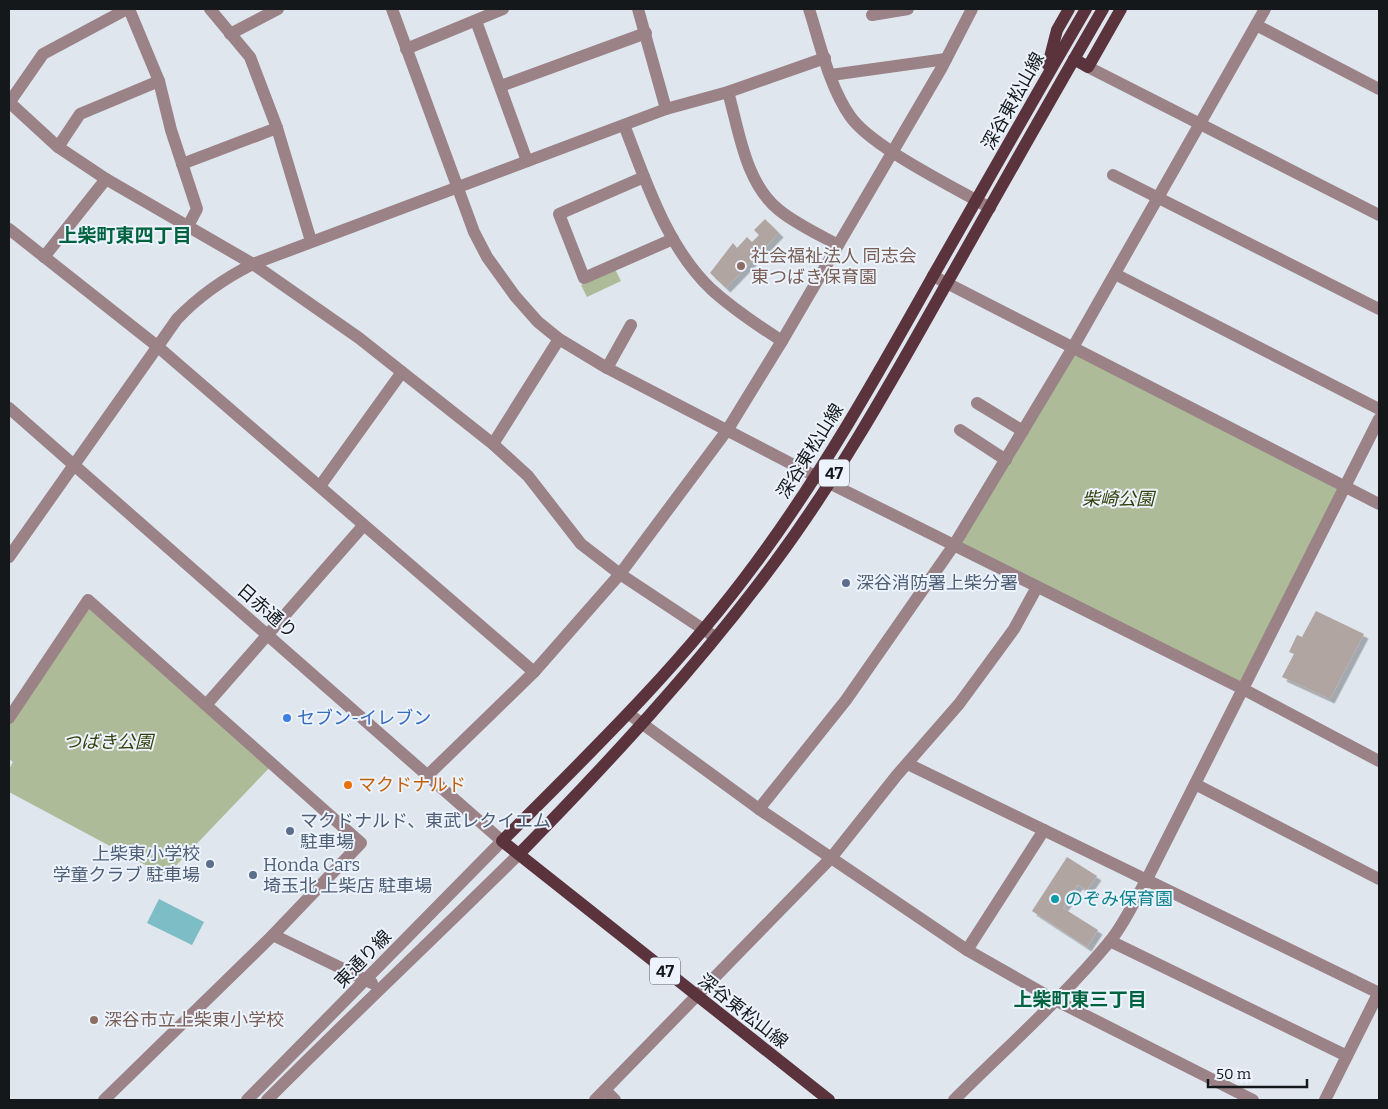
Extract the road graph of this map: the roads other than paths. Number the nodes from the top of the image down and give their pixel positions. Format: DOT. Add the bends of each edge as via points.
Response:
graph roads {
  1 [pos="210,9"];
  2 [pos="278,9"];
  3 [pos="392,9"];
  4 [pos="503,9"];
  5 [pos="638,9"];
  6 [pos="809,9"];
  7 [pos="908,9"];
  8 [pos="972,9"];
  9 [pos="1069,9"];
  10 [pos="1086,9"];
  11 [pos="1103,9"];
  12 [pos="1121,9"];
  13 [pos="1265,9"];
  14 [pos="124,10"];
  15 [pos="872,15"];
  16 [pos="476,21"];
  17 [pos="1256,25"];
  18 [pos="646,33"];
  19 [pos="230,34"];
  20 [pos="406,49"];
  21 [pos="825,58"];
  22 [pos="946,59"];
  23 [pos="1074,59"];
  24 [pos="1088,67"];
  25 [pos="831,75"];
  26 [pos="159,81"];
  27 [pos="1043,82"];
  28 [pos="501,86"];
  29 [pos="1379,89"];
  30 [pos="728,92"];
  31 [pos="9,103"];
  32 [pos="666,109"];
  33 [pos="1198,124"];
  34 [pos="624,125"];
  35 [pos="277,128"];
  36 [pos="58,147"];
  37 [pos="892,151"];
  38 [pos="527,161"];
  39 [pos="182,164"];
  40 [pos="1113,176"];
  41 [pos="644,177"];
  42 [pos="106,179"];
  43 [pos="457,188"];
  44 [pos="1158,198"];
  45 [pos="977,200"];
  46 [pos="990,208"];
  47 [pos="1379,215"];
  48 [pos="188,226"];
  49 [pos="9,229"];
  50 [pos="673,239"];
  51 [pos="311,241"];
  52 [pos="838,246"];
  53 [pos="44,257"];
  54 [pos="253,264"];
  55 [pos="1116,274"];
  56 [pos="933,276"];
  57 [pos="947,283"];
  58 [pos="1379,309"];
  59 [pos="631,325"];
  60 [pos="559,340"];
  61 [pos="782,341"];
  62 [pos="157,346"];
  63 [pos="1072,349"];
  64 [pos="607,368"];
  65 [pos="402,372"];
  66 [pos="977,403"];
  67 [pos="9,408"];
  68 [pos="1379,409"];
  69 [pos="1379,419"];
  70 [pos="728,429"];
  71 [pos="960,430"];
  72 [pos="1023,432"];
  73 [pos="493,444"];
  74 [pos="1006,460"];
  75 [pos="73,465"];
  76 [pos="815,476"];
  77 [pos="828,482"];
  78 [pos="320,486"];
  79 [pos="1345,487"];
  80 [pos="1379,504"];
  81 [pos="363,526"];
  82 [pos="954,545"];
  83 [pos="9,557"];
  84 [pos="620,574"];
  85 [pos="1037,586"];
  86 [pos="703,630"];
  87 [pos="266,634"];
  88 [pos="715,637"];
  89 [pos="534,672"];
  90 [pos="1243,690"];
  91 [pos="206,705"];
  92 [pos="629,714"];
  93 [pos="9,718"];
  94 [pos="641,724"];
  95 [pos="1379,761"];
  96 [pos="908,764"];
  97 [pos="428,775"];
  98 [pos="1195,784"];
  99 [pos="760,809"];
  100 [pos="1044,830"];
  101 [pos="502,841"];
  102 [pos="519,854"];
  103 [pos="830,858"];
  104 [pos="1147,878"];
  105 [pos="1379,878"];
  106 [pos="273,935"];
  107 [pos="1110,941"];
  108 [pos="967,950"];
  109 [pos="366,981"];
  110 [pos="380,987"];
  111 [pos="1379,993"];
  112 [pos="696,996"];
  113 [pos="1055,1000"];
  114 [pos="1348,1056"];
  115 [pos="605,1090"];
  116 [pos="104,1100"];
  117 [pos="247,1100"];
  118 [pos="267,1100"];
  119 [pos="595,1100"];
  120 [pos="615,1100"];
  121 [pos="830,1100"];
  122 [pos="954,1100"];
  123 [pos="1253,1100"];
  124 [pos="1325,1100"];
  1 -- 19 [label="street"];
  2 -- 19 [label="street"];
  3 -- 20 [label="street"];
  4 -- 16 [label="street"];
  5 -- 18 [label="street"];
  6 -- 21 [label="street"];
  7 -- 15 [label="street"];
  8 -- 22 [label="street"];
  9 -- 27 [label="main road" via="1057,30"];
  10 -- 27 [label="main road, 深谷東松山線 / 47"];
  11 -- 23 [label="main road, 深谷東松山線 / 47"];
  12 -- 24 [label="main road"];
  13 -- 17 [label="street"];
  14 -- 26 [label="street"];
  14 -- 31 [label="street" via="43,54"];
  16 -- 20 [label="street"];
  16 -- 28 [label="street"];
  17 -- 29 [label="street"];
  17 -- 33 [label="street"];
  18 -- 28 [label="street"];
  18 -- 32 [label="street"];
  19 -- 35 [label="street" via="250,57"];
  20 -- 43 [label="street"];
  21 -- 25 [label="street"];
  21 -- 30 [label="street"];
  22 -- 25 [label="street"];
  22 -- 37 [label="street"];
  23 -- 24 [label="main road"];
  23 -- 46 [label="main road, 深谷東松山線 / 47"];
  24 -- 33 [label="street"];
  25 -- 37 [label="street" via="850,116"];
  26 -- 36 [label="street" via="80,114"];
  26 -- 39 [label="street"];
  27 -- 45 [label="main road, 深谷東松山線 / 47"];
  28 -- 38 [label="street"];
  30 -- 32 [label="street"];
  30 -- 52 [label="street" via="749,165 762,192 778,210"];
  31 -- 36 [label="street"];
  32 -- 34 [label="street"];
  33 -- 44 [label="street"];
  33 -- 47 [label="street"];
  34 -- 38 [label="street"];
  34 -- 41 [label="street"];
  35 -- 39 [label="street"];
  35 -- 51 [label="street"];
  36 -- 42 [label="street"];
  37 -- 45 [label="street"];
  37 -- 52 [label="street"];
  38 -- 43 [label="street"];
  39 -- 48 [label="street" via="197,209"];
  40 -- 44 [label="street"];
  41 -- 50 [label="street"];
  41 -- 50 [label="street" via="559,214 584,278"];
  42 -- 48 [label="street"];
  42 -- 53 [label="street"];
  43 -- 51 [label="street"];
  43 -- 60 [label="street" via="491,264 538,322"];
  44 -- 55 [label="street"];
  44 -- 58 [label="street"];
  45 -- 46 [label="street"];
  45 -- 56 [label="main road, 深谷東松山線 / 47"];
  46 -- 57 [label="main road, 深谷東松山線 / 47"];
  48 -- 54 [label="street"];
  49 -- 53 [label="street"];
  50 -- 61 [label="street" via="710,288 743,316"];
  51 -- 54 [label="street"];
  52 -- 61 [label="street"];
  53 -- 62 [label="street"];
  54 -- 62 [label="street" via="211,287 195,300"];
  54 -- 65 [label="street"];
  55 -- 63 [label="street"];
  55 -- 68 [label="street"];
  56 -- 57 [label="street"];
  56 -- 76 [label="main road, 深谷東松山線 / 47"];
  57 -- 63 [label="street"];
  57 -- 77 [label="main road, 深谷東松山線 / 47" via="877,406"];
  59 -- 64 [label="street"];
  60 -- 64 [label="street"];
  60 -- 73 [label="street"];
  61 -- 70 [label="street"];
  62 -- 75 [label="street"];
  62 -- 78 [label="street"];
  63 -- 72 [label="street"];
  63 -- 79 [label="street"];
  64 -- 70 [label="street"];
  65 -- 73 [label="street"];
  65 -- 78 [label="street"];
  66 -- 72 [label="street"];
  67 -- 75 [label="street, 日赤通り"];
  69 -- 79 [label="street"];
  70 -- 76 [label="street"];
  70 -- 84 [label="street"];
  71 -- 74 [label="street"];
  72 -- 74 [label="street"];
  73 -- 84 [label="street" via="528,476 581,544"];
  74 -- 82 [label="street"];
  75 -- 83 [label="street"];
  75 -- 87 [label="street, 日赤通り"];
  76 -- 77 [label="street"];
  76 -- 86 [label="main road, 深谷東松山線 / 47" via="764,552"];
  77 -- 82 [label="street"];
  77 -- 88 [label="main road, 深谷東松山線 / 47" via="775,562"];
  78 -- 81 [label="street"];
  79 -- 80 [label="street"];
  79 -- 90 [label="street"];
  81 -- 87 [label="street"];
  81 -- 89 [label="street"];
  82 -- 85 [label="street"];
  82 -- 99 [label="street" via="846,700"];
  84 -- 86 [label="street"];
  84 -- 89 [label="street"];
  85 -- 90 [label="street"];
  85 -- 96 [label="street" via="991,663"];
  86 -- 88 [label="street"];
  86 -- 92 [label="main road, 深谷東松山線 / 47"];
  87 -- 91 [label="street"];
  87 -- 97 [label="street, 日赤通り"];
  88 -- 94 [label="main road, 深谷東松山線 / 47"];
  89 -- 97 [label="street"];
  90 -- 95 [label="street"];
  90 -- 98 [label="street"];
  91 -- 93 [label="street" via="88,600"];
  91 -- 106 [label="street" via="361,843"];
  92 -- 94 [label="street"];
  92 -- 101 [label="main road, 深谷東松山線 / 47"];
  94 -- 99 [label="street"];
  94 -- 102 [label="main road, 深谷東松山線 / 47"];
  96 -- 100 [label="street"];
  96 -- 103 [label="street"];
  97 -- 101 [label="street, 日赤通り"];
  98 -- 104 [label="street"];
  98 -- 105 [label="street"];
  99 -- 103 [label="street"];
  100 -- 104 [label="street"];
  100 -- 108 [label="street"];
  101 -- 102 [label="main road, 深谷東松山線 / 47"];
  101 -- 109 [label="street, 東通り線"];
  102 -- 110 [label="street, 東通り線"];
  102 -- 112 [label="main road, 深谷東松山線 / 47"];
  103 -- 108 [label="street"];
  103 -- 112 [label="street"];
  104 -- 107 [label="street"];
  104 -- 111 [label="street"];
  106 -- 109 [label="street"];
  106 -- 116 [label="street"];
  107 -- 113 [label="street"];
  107 -- 114 [label="street"];
  108 -- 113 [label="street"];
  109 -- 110 [label="street"];
  109 -- 117 [label="street, 東通り線"];
  110 -- 118 [label="street, 東通り線"];
  111 -- 114 [label="street"];
  112 -- 115 [label="street"];
  112 -- 121 [label="main road, 深谷東松山線 / 47"];
  113 -- 122 [label="street"];
  113 -- 123 [label="street"];
  114 -- 124 [label="street"];
  115 -- 119 [label="street"];
  115 -- 120 [label="street"];
}
